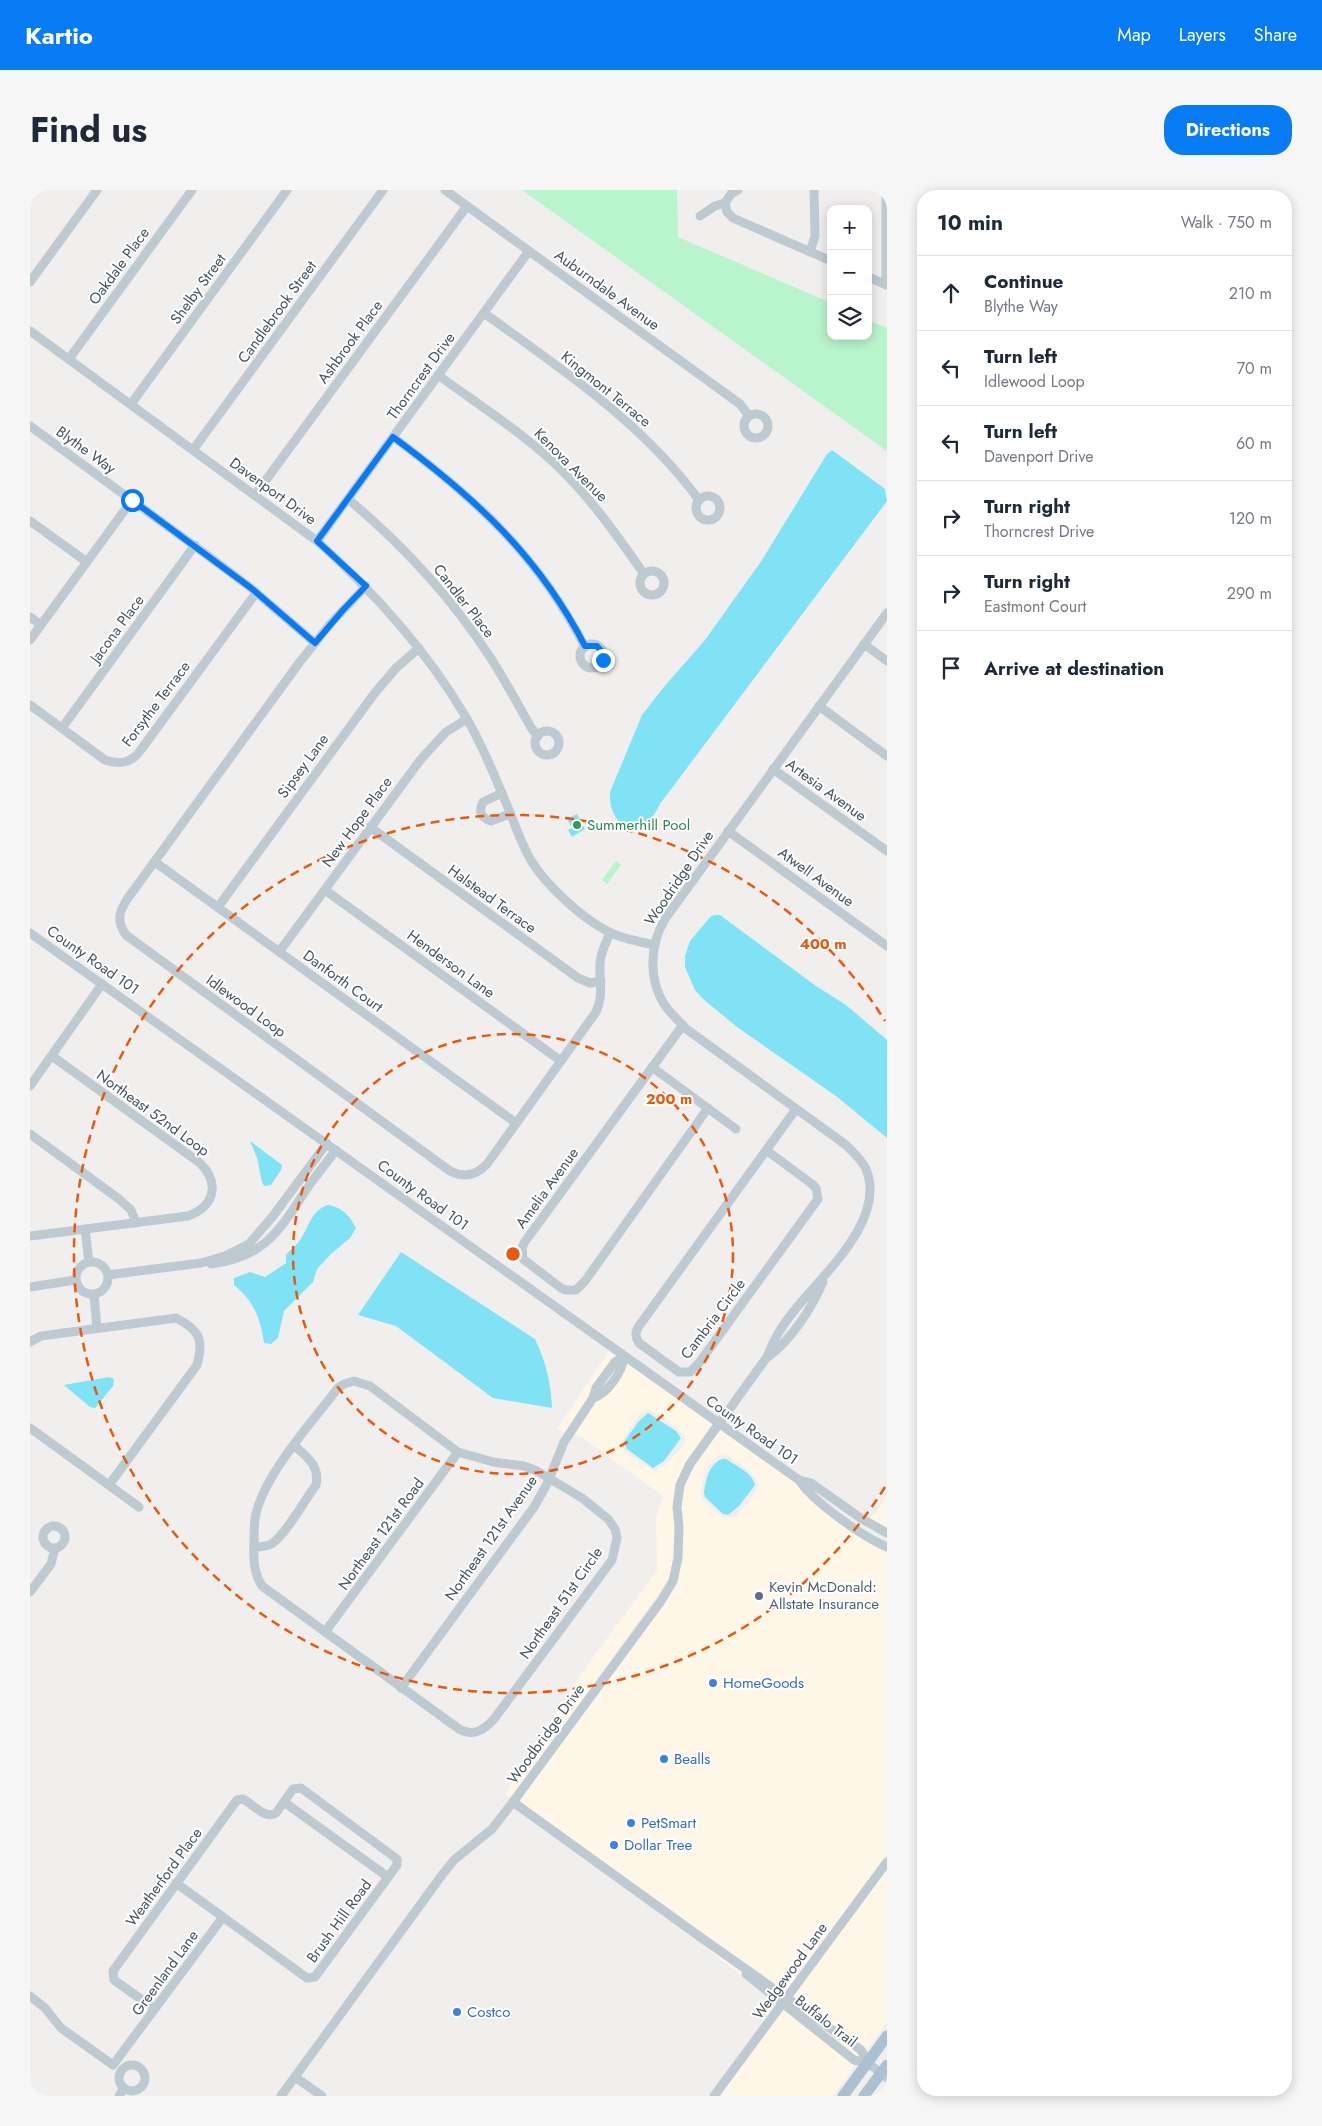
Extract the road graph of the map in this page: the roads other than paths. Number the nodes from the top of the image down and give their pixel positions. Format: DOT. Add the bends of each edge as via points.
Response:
graph roads {
  1 [pos="97,190"];
  2 [pos="192,190"];
  3 [pos="287,190"];
  4 [pos="383,190"];
  5 [pos="445,190"];
  6 [pos="738,190"];
  7 [pos="814,190"];
  8 [pos="886,190"];
  9 [pos="725,203"];
  10 [pos="466,206"];
  11 [pos="700,216"];
  12 [pos="529,251"];
  13 [pos="810,252"];
  14 [pos="827,259"];
  15 [pos="872,279"];
  16 [pos="30,282"];
  17 [pos="886,285"];
  18 [pos="484,313"];
  19 [pos="30,331"];
  20 [pos="69,359"];
  21 [pos="438,375"];
  22 [pos="131,404"];
  23 [pos="749,416"];
  24 [pos="30,426"];
  25 [pos="393,437"];
  26 [pos="193,450"];
  27 [pos="255,495"];
  28 [pos="348,499"];
  29 [pos="132,500"];
  30 [pos="699,500"];
  31 [pos="30,521"];
  32 [pos="317,541"];
  33 [pos="195,545"];
  34 [pos="87,562"];
  35 [pos="644,574"];
  36 [pos="366,586"];
  37 [pos="256,593"];
  38 [pos="887,613"];
  39 [pos="30,617"];
  40 [pos="41,625"];
  41 [pos="30,640"];
  42 [pos="315,643"];
  43 [pos="864,644"];
  44 [pos="585,646"];
  45 [pos="419,648"];
  46 [pos="887,661"];
  47 [pos="30,705"];
  48 [pos="819,706"];
  49 [pos="467,719"];
  50 [pos="62,728"];
  51 [pos="538,736"];
  52 [pos="887,756"];
  53 [pos="773,769"];
  54 [pos="502,793"];
  55 [pos="510,814"];
  56 [pos="370,828"];
  57 [pos="728,830"];
  58 [pos="887,851"];
  59 [pos="155,862"];
  60 [pos="325,890"];
  61 [pos="218,907"];
  62 [pos="30,933"];
  63 [pos="610,933"];
  64 [pos="654,945"];
  65 [pos="887,946"];
  66 [pos="279,952"];
  67 [pos="601,981"];
  68 [pos="102,984"];
  69 [pos="683,1025"];
  70 [pos="52,1056"];
  71 [pos="561,1062"];
  72 [pos="652,1067"];
  73 [pos="30,1086"];
  74 [pos="708,1108"];
  75 [pos="796,1109"];
  76 [pos="516,1123"];
  77 [pos="736,1129"];
  78 [pos="30,1134"];
  79 [pos="327,1143"];
  80 [pos="336,1150"];
  81 [pos="766,1150"];
  82 [pos="136,1223"];
  83 [pos="85,1230"];
  84 [pos="30,1236"];
  85 [pos="89,1262"];
  86 [pos="201,1263"];
  87 [pos="108,1275"];
  88 [pos="826,1277"];
  89 [pos="75,1280"];
  90 [pos="30,1287"];
  91 [pos="94,1295"];
  92 [pos="97,1328"];
  93 [pos="30,1342"];
  94 [pos="624,1357"];
  95 [pos="719,1423"];
  96 [pos="30,1428"];
  97 [pos="295,1446"];
  98 [pos="458,1452"];
  99 [pos="550,1478"];
  100 [pos="799,1480"];
  101 [pos="109,1485"];
  102 [pos="139,1507"];
  103 [pos="876,1528"];
  104 [pos="887,1533"];
  105 [pos="870,1538"];
  106 [pos="254,1547"];
  107 [pos="887,1547"];
  108 [pos="55,1548"];
  109 [pos="30,1592"];
  110 [pos="325,1632"];
  111 [pos="401,1688"];
  112 [pos="284,1802"];
  113 [pos="513,1802"];
  114 [pos="887,1862"];
  115 [pos="388,1877"];
  116 [pos="176,1883"];
  117 [pos="223,1917"];
  118 [pos="30,1996"];
  119 [pos="785,2001"];
  120 [pos="155,2009"];
  121 [pos="887,2036"];
  122 [pos="128,2045"];
  123 [pos="868,2063"];
  124 [pos="113,2065"];
  125 [pos="137,2066"];
  126 [pos="123,2071"];
  127 [pos="885,2072"];
  128 [pos="296,2077"];
  129 [pos="124,2088"];
  130 [pos="118,2096"];
  131 [pos="282,2096"];
  132 [pos="322,2096"];
  133 [pos="714,2096"];
  134 [pos="843,2096"];
  135 [pos="864,2096"];
  1 -- 16 [label="street"];
  2 -- 20 [label="street, Oakdale Place"];
  3 -- 22 [label="street, Shelby Street"];
  4 -- 26 [label="street, Candlebrook Street"];
  5 -- 10 [label="street, Auburndale Avenue"];
  6 -- 9 [label="street"];
  7 -- 13 [label="street" via="815,236"];
  8 -- 17 [label="street"];
  9 -- 11 [label="street"];
  9 -- 13 [label="street" via="726,212 733,218"];
  10 -- 12 [label="street, Auburndale Avenue"];
  10 -- 27 [label="street, Ashbrook Place"];
  12 -- 18 [label="street, Thorncrest Drive"];
  12 -- 23 [label="street, Auburndale Avenue" via="740,404"];
  13 -- 14 [label="street"];
  15 -- 17 [label="street"];
  18 -- 21 [label="street, Thorncrest Drive"];
  18 -- 30 [label="street, Kingmont Terrace" via="610,406 660,455"];
  19 -- 20 [label="street, Davenport Drive"];
  20 -- 22 [label="street, Davenport Drive"];
  21 -- 25 [label="street, Thorncrest Drive"];
  21 -- 35 [label="street, Kenova Avenue" via="553,462 590,500"];
  22 -- 26 [label="street, Davenport Drive"];
  24 -- 29 [label="street, Blythe Way"];
  25 -- 28 [label="street, Thorncrest Drive"];
  25 -- 44 [label="street" via="464,492 509,536 544,579"];
  26 -- 27 [label="street, Davenport Drive"];
  27 -- 32 [label="street, Davenport Drive"];
  28 -- 32 [label="street, Thorncrest Drive"];
  28 -- 51 [label="street, Candler Place" via="403,548 456,609 491,658"];
  29 -- 33 [label="street, Blythe Way"];
  29 -- 34 [label="street"];
  31 -- 34 [label="street"];
  32 -- 36 [label="street, Davenport Drive"];
  33 -- 37 [label="street, Blythe Way"];
  33 -- 50 [label="street, Jacona Place"];
  34 -- 40 [label="street"];
  36 -- 42 [label="street, Idlewood Loop"];
  36 -- 45 [label="street, Davenport Drive"];
  37 -- 42 [label="street, Blythe Way"];
  37 -- 50 [label="street, Forsythe Terrace" via="137,756 118,763 105,760"];
  38 -- 43 [label="street, Woodridge Drive"];
  39 -- 40 [label="street"];
  40 -- 41 [label="street"];
  42 -- 59 [label="street, Idlewood Loop"];
  43 -- 46 [label="street"];
  43 -- 48 [label="street, Woodridge Drive"];
  45 -- 49 [label="street, Davenport Drive"];
  45 -- 61 [label="street, Sipsey Lane" via="374,694"];
  47 -- 50 [label="street, Forsythe Terrace"];
  48 -- 52 [label="street"];
  48 -- 53 [label="street, Woodridge Drive"];
  49 -- 54 [label="street, Davenport Drive"];
  49 -- 56 [label="street, New Hope Place" via="434,742"];
  53 -- 57 [label="street, Woodridge Drive"];
  53 -- 58 [label="street, Artesia Avenue"];
  54 -- 55 [label="street, Davenport Drive"];
  54 -- 55 [label="street" via="483,802 480,812 490,821"];
  55 -- 63 [label="street, Davenport Drive" via="532,862 545,878 577,909"];
  56 -- 60 [label="street, New Hope Place"];
  56 -- 67 [label="street, Halstead Terrace" via="578,978"];
  57 -- 64 [label="street, Woodridge Drive" via="665,919"];
  57 -- 65 [label="street, Atwell Avenue"];
  59 -- 61 [label="street, Danforth Court"];
  59 -- 76 [label="street, Idlewood Loop" via="121,909 120,923 126,934 450,1171 464,1176 482,1170"];
  60 -- 66 [label="street, New Hope Place"];
  60 -- 71 [label="street, Henderson Lane"];
  61 -- 66 [label="street, Danforth Court"];
  62 -- 68 [label="street, County Road 101"];
  63 -- 64 [label="street, Davenport Drive"];
  63 -- 67 [label="street, Idlewood Loop" via="601,953"];
  64 -- 69 [label="street, Woodridge Drive" via="653,962 658,990 664,1004"];
  66 -- 76 [label="street, Danforth Court"];
  67 -- 71 [label="street, Idlewood Loop" via="601,998 596,1012"];
  68 -- 70 [label="street"];
  68 -- 79 [label="street, County Road 101"];
  69 -- 72 [label="street, Amelia Avenue"];
  69 -- 75 [label="street, Woodridge Drive"];
  70 -- 73 [label="street"];
  70 -- 82 [label="street, Northeast 52nd Loop" via="200,1163 210,1176 210,1200 196,1213"];
  71 -- 76 [label="street, Idlewood Loop"];
  72 -- 74 [label="street"];
  72 -- 74 [label="street, Amelia Avenue" via="524,1243 524,1259 554,1283 566,1290 576,1290 581,1286"];
  74 -- 77 [label="street"];
  75 -- 81 [label="street, Cambria Circle"];
  75 -- 88 [label="street, Woodridge Drive" via="846,1145 866,1168 870,1180 870,1207 866,1220"];
  78 -- 82 [label="street" via="119,1199 131,1210"];
  79 -- 80 [label="street, County Road 101"];
  79 -- 86 [label="street" via="249,1244"];
  80 -- 86 [label="street" via="272,1238 240,1258"];
  80 -- 94 [label="street, County Road 101"];
  81 -- 81 [label="street, Cambria Circle" via="812,1184 818,1199 699,1364 690,1372 678,1372 638,1343 636,1332"];
  82 -- 83 [label="street, Northeast 52nd Loop"];
  83 -- 84 [label="street, Northeast 52nd Loop"];
  83 -- 85 [label="street"];
  85 -- 87 [label="street" via="99,1263"];
  85 -- 89 [label="street" via="77,1270"];
  86 -- 87 [label="street"];
  87 -- 91 [label="street" via="106,1286"];
  88 -- 95 [label="street, Woodbridge Drive" via="792,1313 773,1341 767,1358"];
  89 -- 90 [label="street"];
  89 -- 91 [label="street" via="79,1290"];
  91 -- 92 [label="street"];
  92 -- 93 [label="street" via="41,1336"];
  92 -- 101 [label="street" via="176,1318 191,1325 202,1349 196,1365"];
  94 -- 95 [label="street, County Road 101"];
  94 -- 99 [label="street, Northeast 121st Avenue" via="623,1366 602,1395 593,1398 564,1442"];
  95 -- 100 [label="street, County Road 101"];
  95 -- 113 [label="street, Woodbridge Drive" via="690,1464 680,1485 678,1558 673,1581"];
  96 -- 101 [label="street"];
  97 -- 98 [label="street, Northeast 51st Circle" via="338,1388 354,1381 370,1386"];
  97 -- 106 [label="street, Northeast 51st Circle" via="266,1487 256,1517"];
  97 -- 106 [label="street" via="315,1465 316,1485 272,1544"];
  98 -- 99 [label="street, Northeast 51st Circle" via="493,1462 524,1466"];
  98 -- 110 [label="street, Northeast 121st Road"];
  99 -- 111 [label="street, Northeast 121st Avenue" via="534,1507"];
  99 -- 111 [label="street, Northeast 51st Circle" via="582,1498 615,1529 616,1549 608,1565 494,1719 480,1731 459,1729"];
  100 -- 103 [label="street, County Road 101" via="812,1483"];
  100 -- 105 [label="street, County Road 101" via="806,1490"];
  101 -- 102 [label="street"];
  103 -- 104 [label="street, County Road 101"];
  103 -- 105 [label="street"];
  105 -- 107 [label="street, County Road 101"];
  106 -- 110 [label="street, Northeast 51st Circle" via="257,1578 262,1586"];
  108 -- 109 [label="street" via="50,1564"];
  110 -- 111 [label="street, Northeast 51st Circle"];
  112 -- 115 [label="street"];
  112 -- 115 [label="street, Brush Hill Road" via="294,1788 302,1788 396,1856 397,1865"];
  112 -- 116 [label="street, Weatherford Place" via="275,1814 269,1816 245,1799 237,1800"];
  113 -- 119 [label="street, Buffalo Trail"];
  113 -- 128 [label="street, Woodbridge Drive" via="492,1829 454,1860 442,1875"];
  114 -- 119 [label="street, Wedgewood Lane"];
  115 -- 117 [label="street, Brush Hill Road" via="313,1978 306,1978"];
  116 -- 117 [label="street, Brush Hill Road"];
  116 -- 120 [label="street, Weatherford Place" via="112,1973 114,1980"];
  117 -- 120 [label="street, Greenland Lane"];
  118 -- 124 [label="street" via="61,2028"];
  119 -- 123 [label="street, Buffalo Trail" via="861,2050"];
  119 -- 133 [label="street, Wedgewood Lane"];
  120 -- 122 [label="street, Greenland Lane"];
  121 -- 123 [label="main road"];
  122 -- 124 [label="street, Greenland Lane"];
  122 -- 125 [label="street"];
  123 -- 127 [label="street, Buffalo Trail"];
  123 -- 134 [label="main road"];
  124 -- 126 [label="street"];
  125 -- 126 [label="street"];
  125 -- 129 [label="street" via="145,2075 143,2084 137,2090"];
  126 -- 129 [label="street" via="120,2082"];
  127 -- 135 [label="main road"];
  128 -- 131 [label="street, Woodbridge Drive"];
  128 -- 132 [label="street"];
  129 -- 130 [label="street"];
}
